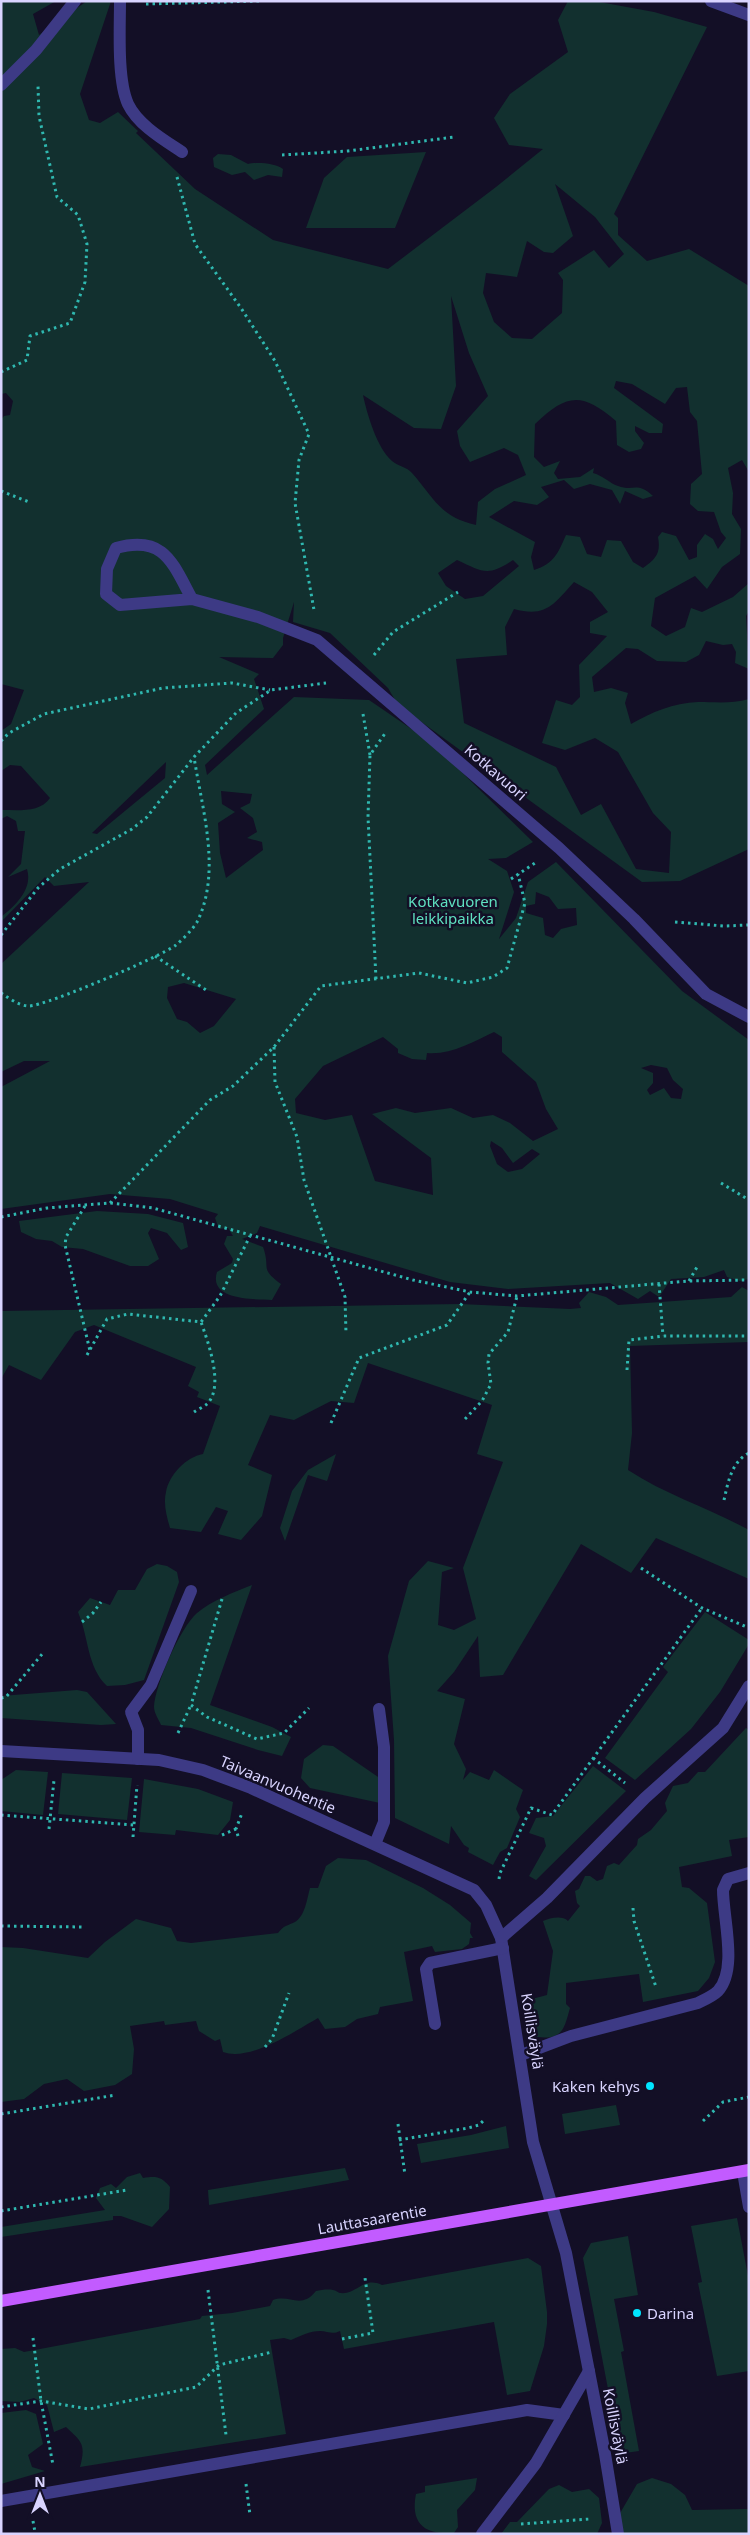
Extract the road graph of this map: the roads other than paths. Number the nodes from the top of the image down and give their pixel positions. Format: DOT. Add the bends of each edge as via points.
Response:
graph roads {
  1 [pos="75,1"];
  2 [pos="120,1"];
  3 [pos="716,2"];
  4 [pos="749,15"];
  5 [pos="1,85"];
  6 [pos="182,152"];
  7 [pos="192,599"];
  8 [pos="749,1017"];
  9 [pos="191,1591"];
  10 [pos="749,1686"];
  11 [pos="379,1709"];
  12 [pos="1,1751"];
  13 [pos="138,1759"];
  14 [pos="376,1844"];
  15 [pos="749,1874"];
  16 [pos="502,1943"];
  17 [pos="436,2024"];
  18 [pos="521,2055"];
  19 [pos="746,2171"];
  20 [pos="552,2205"];
  21 [pos="749,2207"];
  22 [pos="1,2302"];
  23 [pos="589,2371"];
  24 [pos="564,2415"];
  25 [pos="1,2501"];
  26 [pos="485,2530"];
  27 [pos="618,2534"];
  1 -- 5 [label="street" via="36,50"];
  2 -- 6 [label="street" via="121,66 128,104 149,130"];
  3 -- 4 [label="street"];
  7 -- 7 [label="street, Kotkavuori" via="120,605 106,594 107,568 116,548 135,543 158,547 174,566"];
  7 -- 8 [label="street, Kotkavuori" via="258,617 317,640 552,842 634,919 706,994"];
  9 -- 13 [label="street" via="151,1685 131,1712 138,1730"];
  10 -- 16 [label="street" via="723,1728 645,1798"];
  11 -- 14 [label="street" via="384,1747 384,1822"];
  12 -- 13 [label="street, Taivaanvuohentie"];
  13 -- 14 [label="street, Taivaanvuohentie" via="177,1763 203,1770"];
  14 -- 16 [label="street, Taivaanvuohentie" via="474,1890 486,1905"];
  15 -- 18 [label="street" via="728,1879 723,1890 729,1967 717,1992 698,2003 571,2036"];
  16 -- 17 [label="street" via="430,1962 426,1969"];
  16 -- 18 [label="street, Koillisväylä"];
  18 -- 20 [label="street, Koillisväylä" via="533,2142"];
  19 -- 20 [label="main road, Lauttasaarentie"];
  19 -- 21 [label="street"];
  20 -- 22 [label="main road, Lauttasaarentie"];
  20 -- 23 [label="street, Koillisväylä" via="566,2253"];
  23 -- 24 [label="street"];
  23 -- 27 [label="street, Koillisväylä"];
  24 -- 25 [label="street" via="527,2410"];
  24 -- 26 [label="street" via="536,2463"];
}
